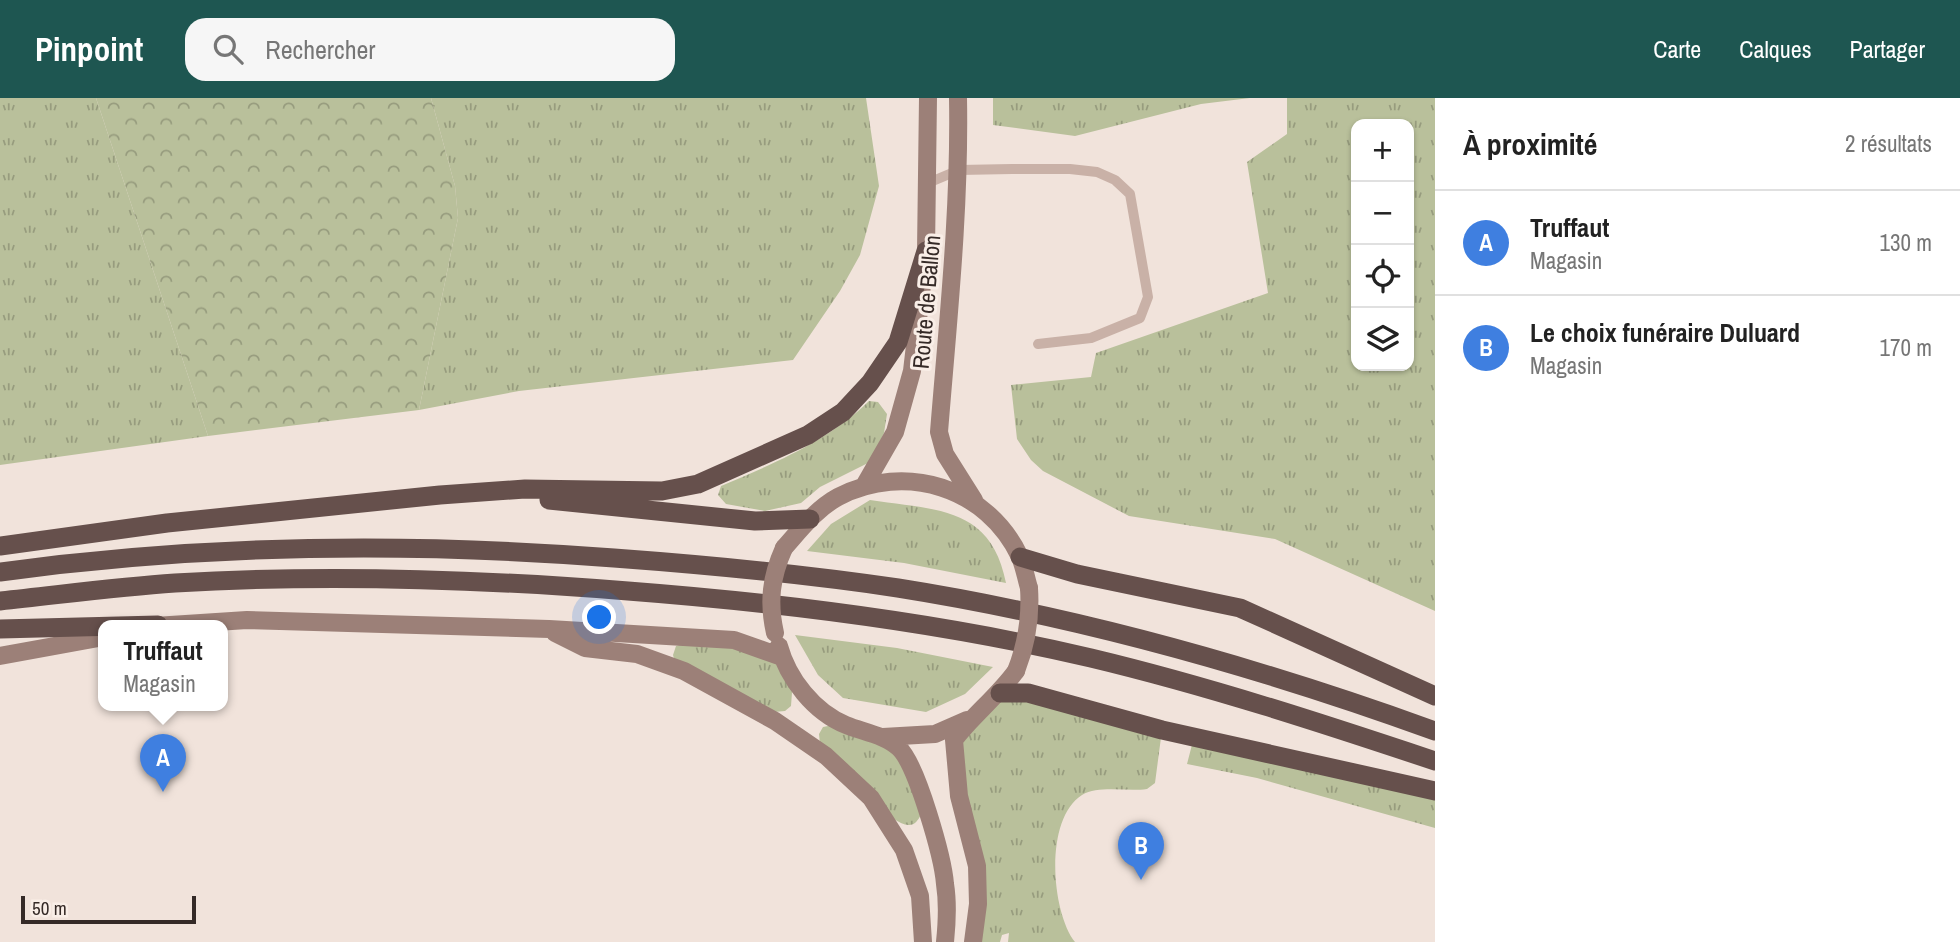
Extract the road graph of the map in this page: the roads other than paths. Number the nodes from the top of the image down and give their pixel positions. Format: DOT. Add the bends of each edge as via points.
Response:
graph roads {
  1 [pos="928,98"];
  2 [pos="958,98"];
  3 [pos="959,170"];
  4 [pos="928,183"];
  5 [pos="926,251"];
  6 [pos="1038,344"];
  7 [pos="864,485"];
  8 [pos="485,494"];
  9 [pos="974,500"];
  10 [pos="810,519"];
  11 [pos="0,545"];
  12 [pos="1020,557"];
  13 [pos="0,572"];
  14 [pos="0,601"];
  15 [pos="228,621"];
  16 [pos="98,626"];
  17 [pos="0,629"];
  18 [pos="548,629"];
  19 [pos="98,637"];
  20 [pos="0,656"];
  21 [pos="782,657"];
  22 [pos="1000,693"];
  23 [pos="1435,696"];
  24 [pos="970,719"];
  25 [pos="1435,731"];
  26 [pos="878,736"];
  27 [pos="1435,761"];
  28 [pos="1435,791"];
  29 [pos="923,942"];
  30 [pos="945,942"];
  31 [pos="973,942"];
  1 -- 4 [label="main road, Route de Ballon"];
  2 -- 3 [label="main road, Route de Ballon"];
  3 -- 4 [label="lane"];
  3 -- 6 [label="lane" via="1097,172 1130,194 1148,297 1140,318 1091,338"];
  3 -- 9 [label="main road, Route de Ballon" via="939,432 945,454"];
  4 -- 5 [label="main road, Route de Ballon"];
  5 -- 7 [label="main road, Route de Ballon" via="912,371 895,432"];
  5 -- 8 [label="highway" via="898,342 870,383 842,412 808,435 698,484 662,491 525,489"];
  7 -- 9 [label="main road" via="911,480"];
  7 -- 10 [label="main road" via="836,498"];
  8 -- 10 [label="highway" via="755,521"];
  8 -- 11 [label="highway" via="194,520"];
  9 -- 12 [label="main road"];
  10 -- 21 [label="main road, bridge" via="784,548 774,572 770,608"];
  12 -- 22 [label="main road, bridge" via="1031,614 1026,647"];
  12 -- 23 [label="highway" via="1077,574 1240,608"];
  13 -- 25 [label="highway" via="168,553 320,547 529,552 715,566 899,588 1091,626 1265,673"];
  14 -- 27 [label="highway" via="173,583 318,579 528,583 803,607 899,620 1091,658 1266,705"];
  15 -- 18 [label="main road"];
  16 -- 17 [label="highway"];
  18 -- 21 [label="main road" via="734,640"];
  18 -- 29 [label="main road" via="585,648 637,654 684,671 755,709 826,756 871,798 904,850 920,896"];
  19 -- 20 [label="main road"];
  21 -- 26 [label="main road" via="810,700 842,724"];
  22 -- 24 [label="main road"];
  22 -- 28 [label="highway" via="1028,693 1163,730"];
  24 -- 26 [label="main road" via="934,734"];
  24 -- 31 [label="main road" via="954,740 959,796 977,866"];
  26 -- 30 [label="main road" via="900,749 926,808 945,882"];
}
